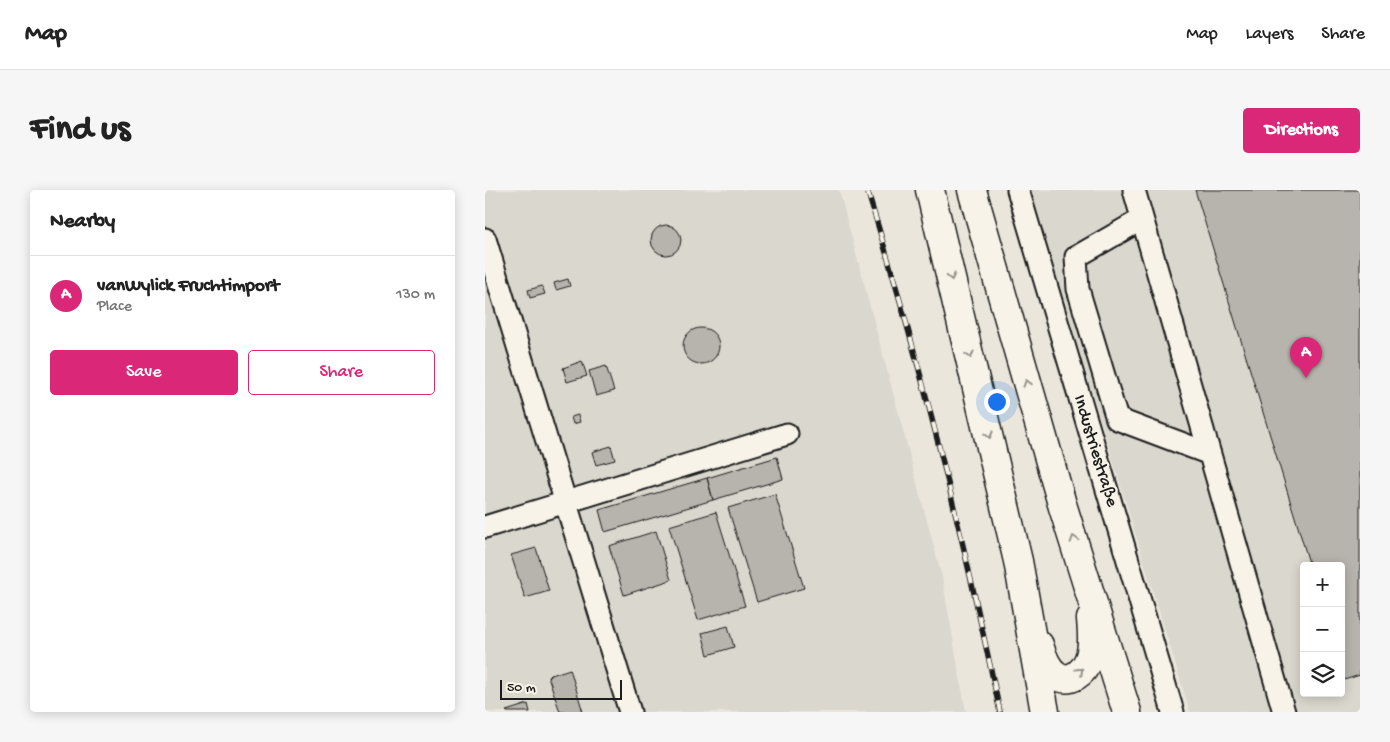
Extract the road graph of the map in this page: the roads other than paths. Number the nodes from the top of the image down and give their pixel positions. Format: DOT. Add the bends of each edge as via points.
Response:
graph roads {
  1 [pos="930,190"];
  2 [pos="972,190"];
  3 [pos="1018,190"];
  4 [pos="1134,190"];
  5 [pos="1142,219"];
  6 [pos="485,239"];
  7 [pos="787,434"];
  8 [pos="1210,454"];
  9 [pos="566,502"];
  10 [pos="485,527"];
  11 [pos="1089,585"];
  12 [pos="1024,592"];
  13 [pos="630,712"];
  14 [pos="1045,712"];
  15 [pos="1127,712"];
  16 [pos="1173,712"];
  17 [pos="1284,712"];
  1 -- 12 [label="highway, one-way"];
  11 -- 2 [label="highway, one-way" via="1062,504"];
  3 -- 16 [label="street, Industriestraße"];
  4 -- 5 [label="street"];
  5 -- 8 [label="street"];
  5 -- 8 [label="street" via="1076,257 1078,289 1117,419"];
  6 -- 9 [label="street"];
  7 -- 9 [label="street"];
  8 -- 17 [label="street"];
  9 -- 10 [label="street"];
  9 -- 13 [label="street"];
  12 -- 11 [label="highway, one-way" via="1045,662 1055,675 1066,680 1077,677 1090,657"];
  11 -- 15 [label="highway"];
  12 -- 14 [label="highway"];
}
